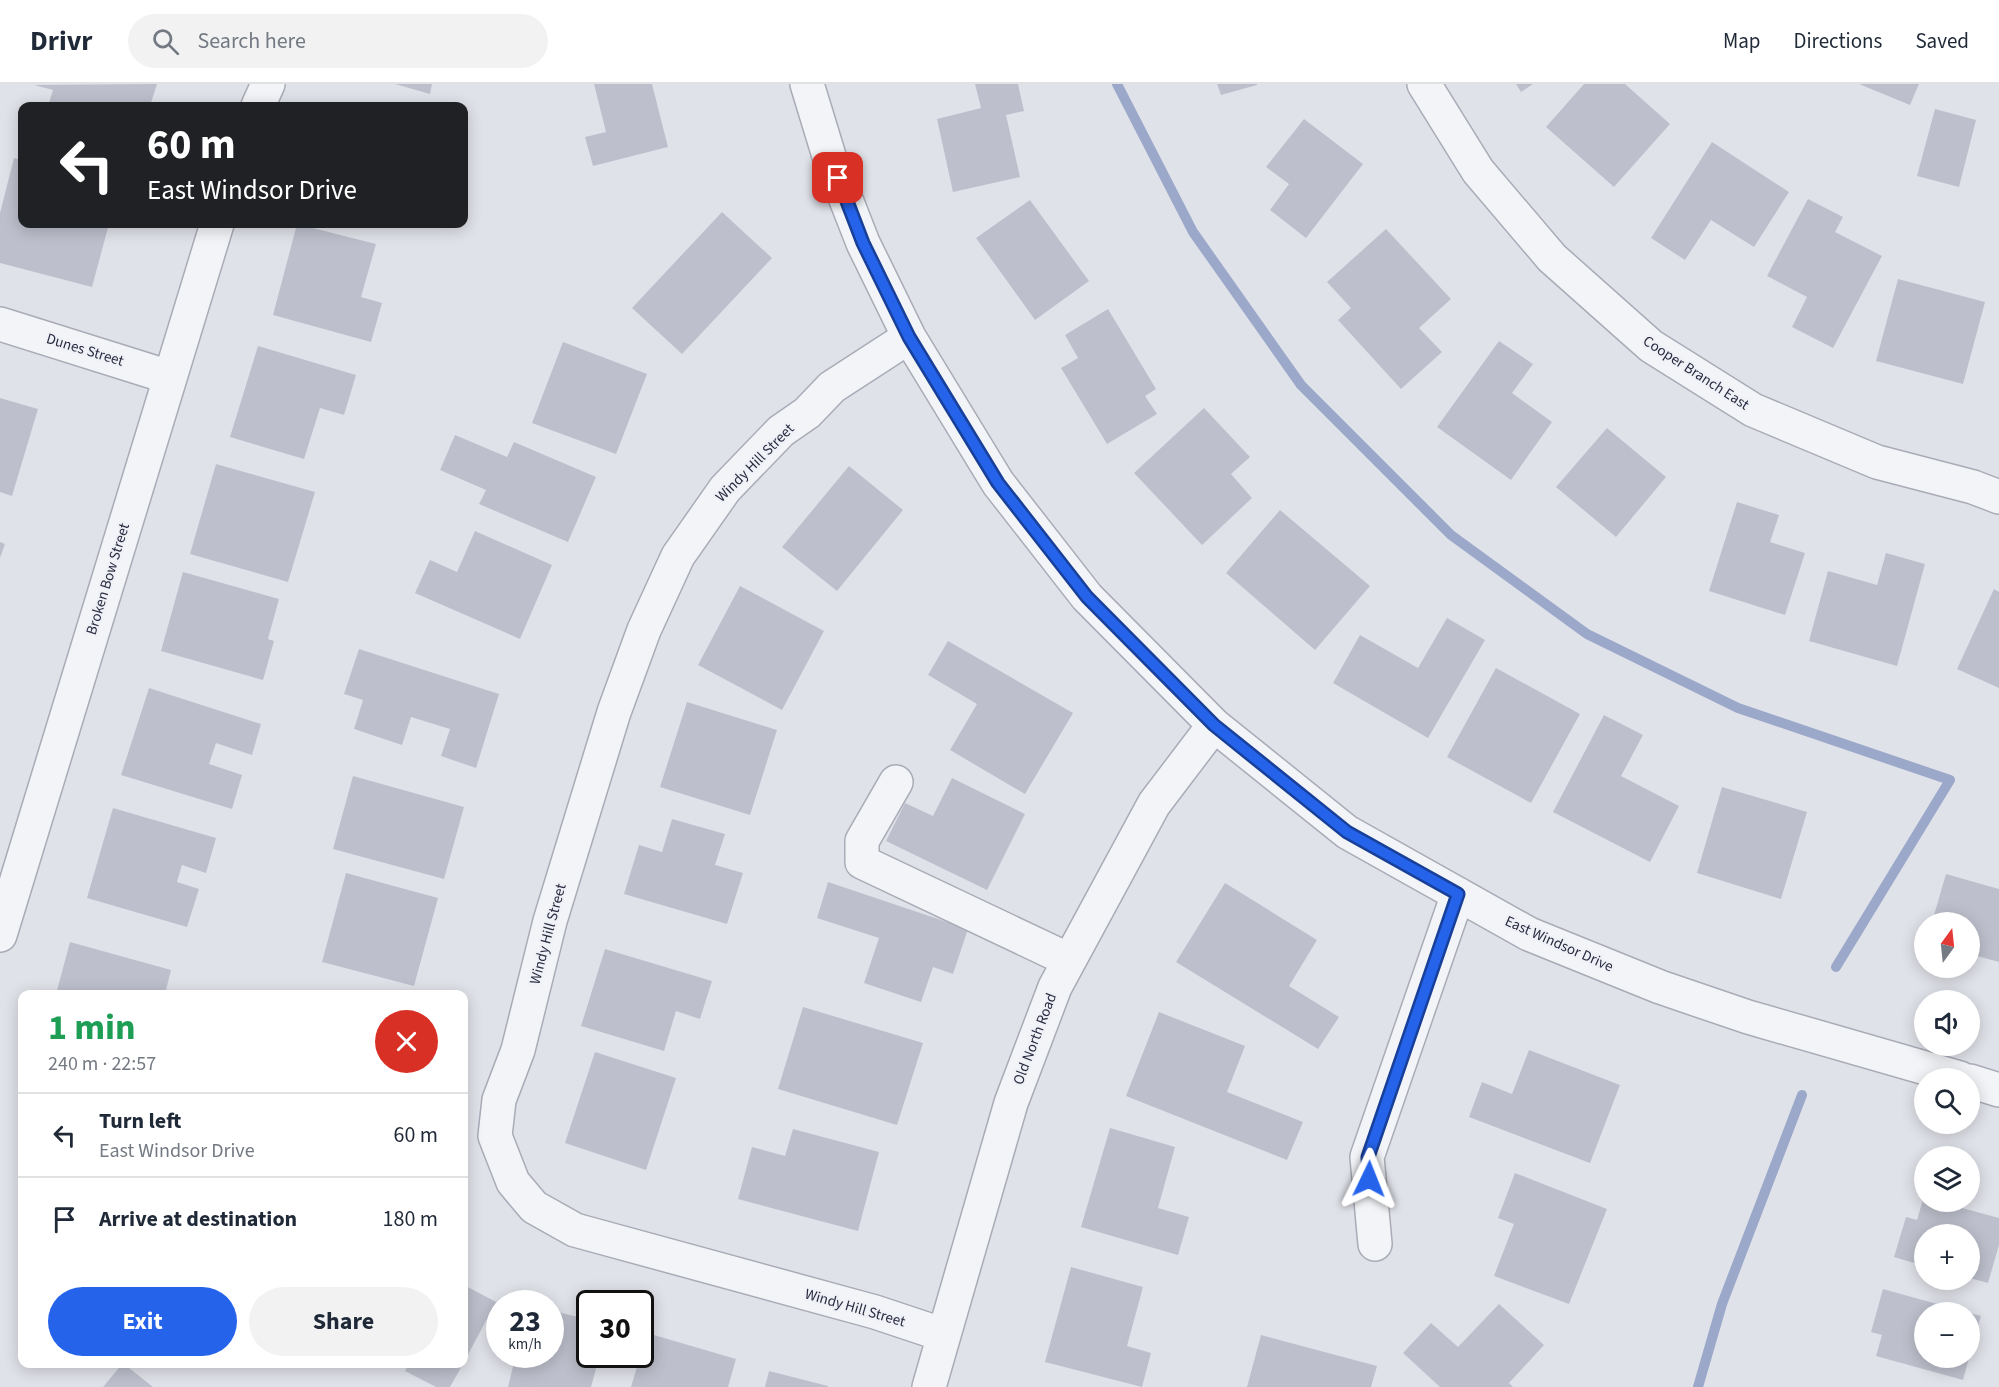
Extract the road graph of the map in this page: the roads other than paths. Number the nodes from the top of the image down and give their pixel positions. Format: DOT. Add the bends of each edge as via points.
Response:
graph roads {
  1 [pos="268,84"];
  2 [pos="807,84"];
  3 [pos="1424,84"];
  4 [pos="260,102"];
  5 [pos="216,228"];
  6 [pos="0,324"];
  7 [pos="909,337"];
  8 [pos="169,377"];
  9 [pos="1999,497"];
  10 [pos="1214,725"];
  11 [pos="896,782"];
  12 [pos="1458,894"];
  13 [pos="0,935"];
  14 [pos="1069,960"];
  15 [pos="1925,1068"];
  16 [pos="1980,1084"];
  17 [pos="1999,1090"];
  18 [pos="1375,1244"];
  19 [pos="944,1335"];
  20 [pos="929,1387"];
  1 -- 4 [label="street"];
  2 -- 7 [label="street, East Windsor Drive" via="829,156 863,243"];
  3 -- 9 [label="street, Cooper Branch East" via="1478,171 1552,258 1652,346 1752,410 1877,462"];
  5 -- 8 [label="street, Broken Bow Street"];
  6 -- 8 [label="street, Dunes Street"];
  7 -- 10 [label="street, East Windsor Drive" via="998,483 1087,597"];
  7 -- 19 [label="street, Windy Hill Street" via="832,387 807,413 782,431 725,489 678,556 644,630 614,712 550,921 518,1050 499,1100 495,1136 513,1182 534,1207 574,1230 876,1312"];
  8 -- 13 [label="street, Broken Bow Street"];
  10 -- 12 [label="street, East Windsor Drive" via="1347,832"];
  10 -- 14 [label="street, Old North Road" via="1154,804"];
  11 -- 14 [label="street" via="862,841 862,862"];
  12 -- 15 [label="street, East Windsor Drive" via="1529,934 1660,987"];
  12 -- 18 [label="street" via="1368,1157"];
  14 -- 19 [label="street, Old North Road" via="1011,1103"];
  16 -- 17 [label="street"];
  19 -- 20 [label="street, Old North Road"];
}
